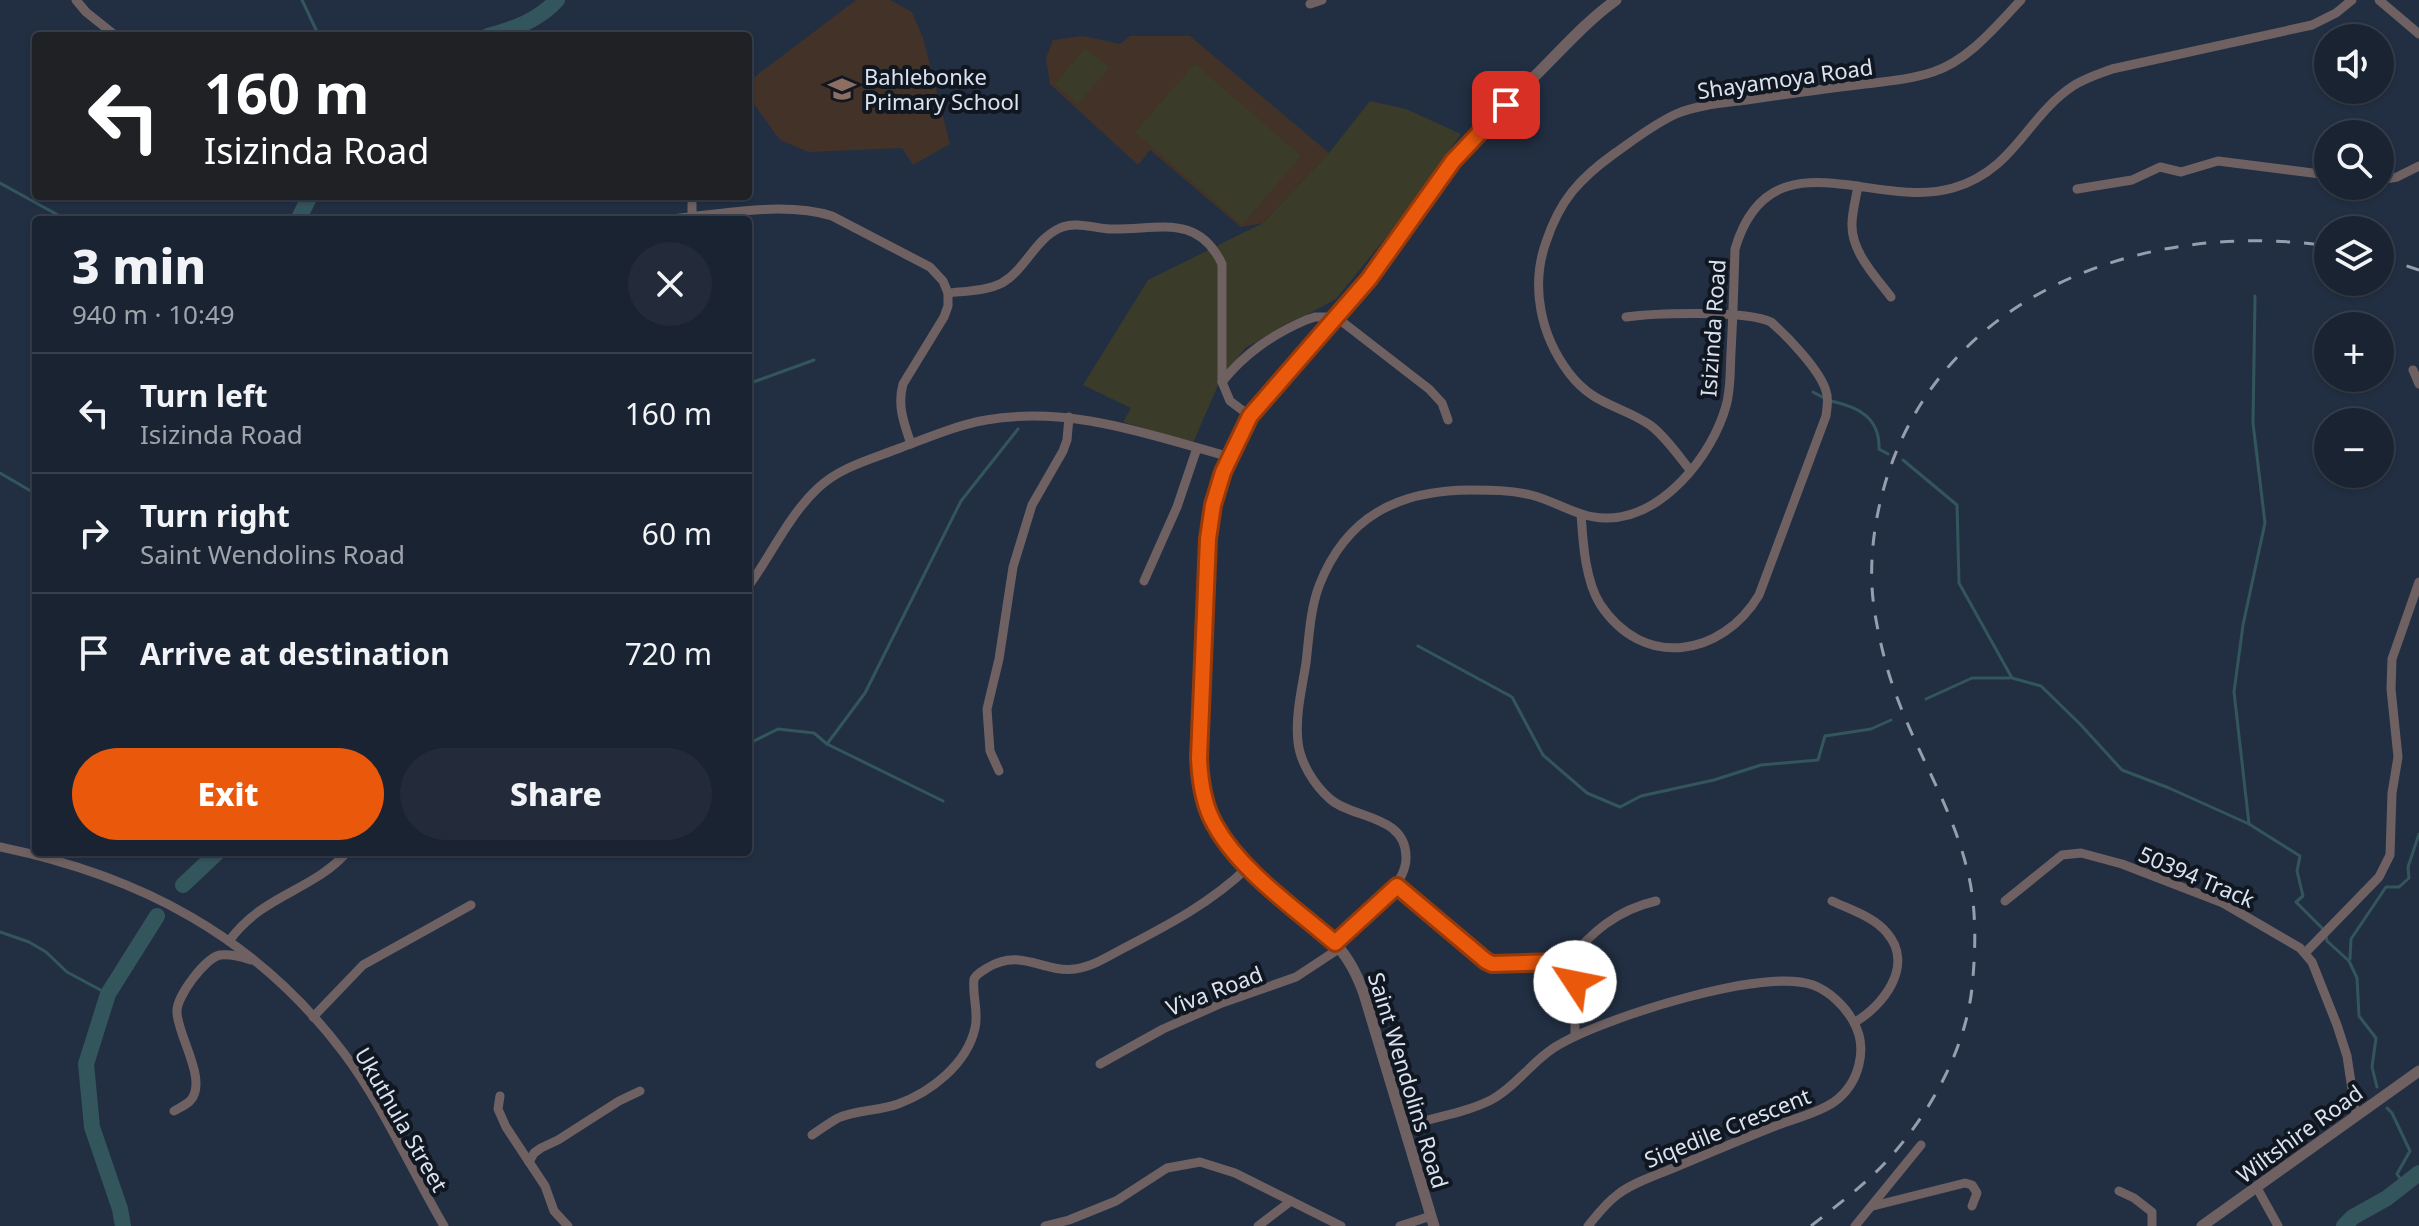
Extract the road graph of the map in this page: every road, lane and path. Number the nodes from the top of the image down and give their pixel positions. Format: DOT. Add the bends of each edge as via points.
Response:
graph roads {
  1 [pos="76,0"];
  2 [pos="1322,0"];
  3 [pos="1616,0"];
  4 [pos="2021,0"];
  5 [pos="2352,0"];
  6 [pos="2379,0"];
  7 [pos="1310,4"];
  8 [pos="111,32"];
  9 [pos="2419,34"];
  10 [pos="2419,166"];
  11 [pos="2314,173"];
  12 [pos="2394,178"];
  13 [pos="1858,186"];
  14 [pos="2077,189"];
  15 [pos="713,216"];
  16 [pos="948,293"];
  17 [pos="1891,297"];
  18 [pos="1733,316"];
  19 [pos="1336,317"];
  20 [pos="1626,317"];
  21 [pos="2413,370"];
  22 [pos="1222,382"];
  23 [pos="2419,384"];
  24 [pos="1250,416"];
  25 [pos="1069,417"];
  26 [pos="1448,420"];
  27 [pos="911,444"];
  28 [pos="1197,448"];
  29 [pos="1230,457"];
  30 [pos="1690,470"];
  31 [pos="1581,514"];
  32 [pos="752,581"];
  33 [pos="1144,581"];
  34 [pos="2419,582"];
  35 [pos="999,771"];
  36 [pos="0,847"];
  37 [pos="32,854"];
  38 [pos="44,856"];
  39 [pos="343,856"];
  40 [pos="1248,867"];
  41 [pos="1397,886"];
  42 [pos="1656,901"];
  43 [pos="1832,901"];
  44 [pos="2005,901"];
  45 [pos="471,905"];
  46 [pos="229,941"];
  47 [pos="1337,946"];
  48 [pos="2306,952"];
  49 [pos="254,961"];
  50 [pos="1565,964"];
  51 [pos="313,1017"];
  52 [pos="1855,1022"];
  53 [pos="1575,1036"];
  54 [pos="1100,1064"];
  55 [pos="2419,1071"];
  56 [pos="640,1091"];
  57 [pos="500,1096"];
  58 [pos="174,1111"];
  59 [pos="2356,1116"];
  60 [pos="1404,1126"];
  61 [pos="812,1135"];
  62 [pos="1921,1145"];
  63 [pos="529,1162"];
  64 [pos="2257,1188"];
  65 [pos="2119,1191"];
  66 [pos="1291,1201"];
  67 [pos="1873,1206"];
  68 [pos="1972,1206"];
  69 [pos="1432,1221"];
  70 [pos="444,1226"];
  71 [pos="568,1226"];
  72 [pos="1045,1226"];
  73 [pos="1258,1226"];
  74 [pos="1341,1226"];
  75 [pos="1400,1226"];
  76 [pos="1588,1226"];
  77 [pos="1855,1226"];
  78 [pos="2152,1226"];
  79 [pos="2202,1226"];
  80 [pos="2278,1226"];
  1 -- 8 [label="street"];
  2 -- 7 [label="street"];
  3 -- 19 [label="street, Saint Wendolins Road" via="1476,134"];
  4 -- 30 [label="street, Shayamoya Road" via="1973,48 1941,69 1678,113 1610,157 1568,195 1550,230 1539,270 1541,312 1552,346 1590,394 1653,428"];
  5 -- 13 [label="street, Isizinda Road" via="2312,25 2093,76 2061,96 1997,165 1952,188 1931,192"];
  6 -- 9 [label="street"];
  10 -- 12 [label="street"];
  11 -- 14 [label="street" via="2218,161 2181,172 2160,167 2132,180"];
  13 -- 17 [label="street" via="1854,239"];
  13 -- 18 [label="street, Isizinda Road" via="1811,181 1779,190 1759,204 1735,249"];
  15 -- 16 [label="street" via="817,211 930,267"];
  16 -- 22 [label="street" via="1003,282 1063,226 1174,227 1195,233 1214,247 1223,272"];
  16 -- 27 [label="street" via="944,317 901,394"];
  18 -- 20 [label="street"];
  18 -- 30 [label="street, Isizinda Road" via="1725,408"];
  18 -- 31 [label="street" via="1761,317 1776,326 1818,374 1828,400 1768,572 1748,613 1733,628 1700,645 1666,648 1638,639 1612,619 1595,593"];
  19 -- 22 [label="street" via="1306,320 1264,342"];
  19 -- 24 [label="street, Saint Wendolins Road"];
  19 -- 26 [label="street" via="1429,389"];
  21 -- 23 [label="street"];
  22 -- 24 [label="street" via="1230,401"];
  24 -- 29 [label="street, Saint Wendolins Road"];
  25 -- 27 [label="street" via="986,420"];
  25 -- 28 [label="street"];
  25 -- 35 [label="street" via="1063,451 1032,505 1013,567 987,709 990,751"];
  27 -- 32 [label="street" via="848,468 818,488"];
  28 -- 29 [label="street"];
  28 -- 33 [label="street"];
  29 -- 40 [label="street, Saint Wendolins Road" via="1208,539 1199,758 1214,824"];
  30 -- 31 [label="street, Isizinda Road" via="1671,492 1643,511 1607,518"];
  31 -- 41 [label="street, Isizinda Road" via="1520,492 1455,490 1406,497 1359,525 1324,575 1313,615 1298,742 1303,762 1329,799 1389,825 1402,841 1406,859"];
  34 -- 48 [label="street" via="2392,659 2398,757 2390,855 2379,877"];
  36 -- 37 [label="street, Ukuthula Street"];
  38 -- 46 [label="street, Ukuthula Street" via="118,879"];
  39 -- 46 [label="street" via="252,914"];
  40 -- 47 [label="street, Saint Wendolins Road"];
  40 -- 61 [label="street" via="1184,917 1090,965 1061,969 1005,958 976,975 974,1032 945,1075 898,1104 841,1117"];
  41 -- 47 [label="street"];
  41 -- 50 [label="street" via="1492,964"];
  42 -- 50 [label="street" via="1616,915"];
  43 -- 52 [label="street" via="1874,921 1895,949 1889,992"];
  44 -- 48 [label="street, 50394 Track" via="2062,855 2081,853 2223,903"];
  45 -- 51 [label="street" via="363,965"];
  46 -- 49 [label="street, Ukuthula Street"];
  47 -- 54 [label="street, Viva Road" via="1296,977 1163,1029"];
  47 -- 60 [label="street, Saint Wendolins Road" via="1364,994"];
  48 -- 59 [label="street" via="2347,1056"];
  49 -- 51 [label="street, Ukuthula Street"];
  49 -- 58 [label="street" via="217,956 182,992 177,1018 194,1066 194,1094"];
  50 -- 53 [label="street" via="1575,982"];
  51 -- 70 [label="street, Ukuthula Street" via="365,1085"];
  52 -- 53 [label="street" via="1813,985 1764,981 1676,1001"];
  52 -- 76 [label="street, Siqedile Crescent" via="1858,1071 1834,1102 1644,1180 1619,1193"];
  53 -- 60 [label="street" via="1544,1054 1493,1099"];
  55 -- 59 [label="street, Wiltshire Road"];
  56 -- 63 [label="street" via="541,1148"];
  57 -- 63 [label="street" via="498,1109"];
  59 -- 64 [label="street, Wiltshire Road"];
  60 -- 69 [label="street, Saint Wendolins Road"];
  62 -- 67 [label="street"];
  63 -- 71 [label="street" via="554,1211"];
  64 -- 79 [label="street, Wiltshire Road"];
  64 -- 80 [label="street"];
  65 -- 78 [label="street" via="2152,1212"];
  66 -- 72 [label="street" via="1221,1166 1191,1162 1167,1168 1105,1206"];
  66 -- 73 [label="street"];
  66 -- 74 [label="street"];
  67 -- 68 [label="street" via="1965,1183 1977,1193"];
  67 -- 77 [label="street"];
  69 -- 75 [label="street"];
}
